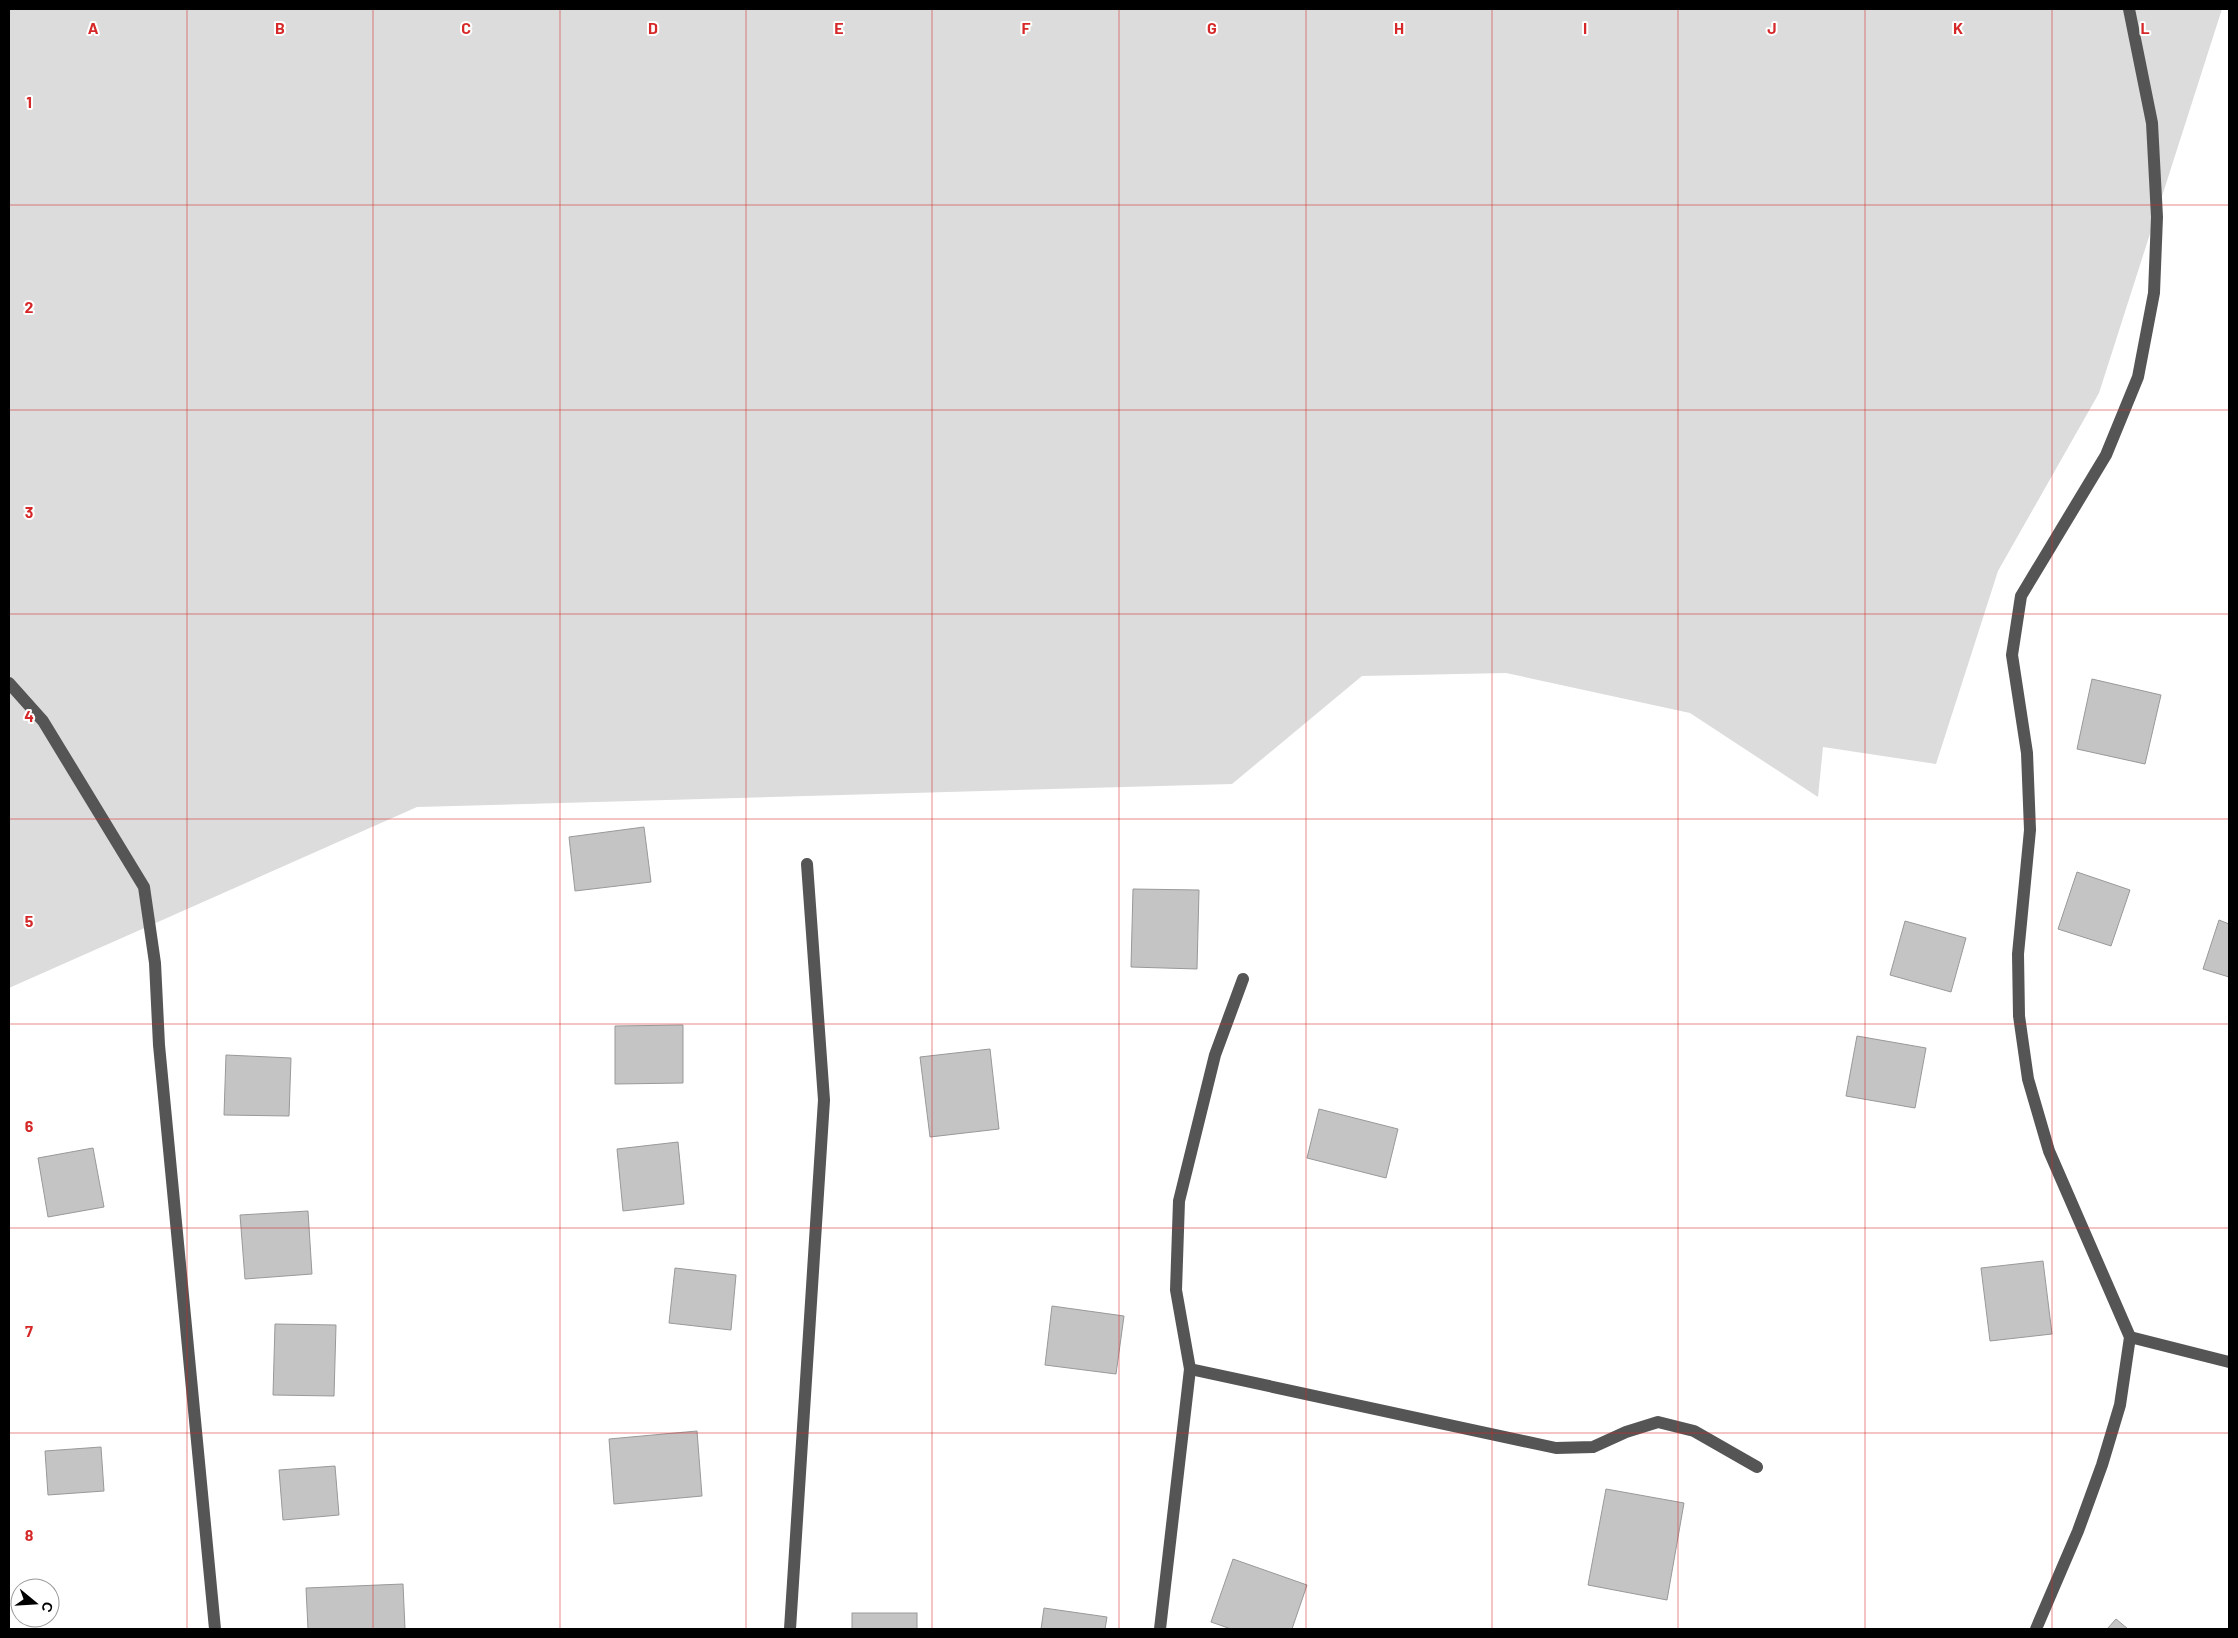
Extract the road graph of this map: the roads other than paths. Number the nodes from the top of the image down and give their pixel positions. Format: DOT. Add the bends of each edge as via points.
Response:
graph roads {
  1 [pos="2129,9"];
  2 [pos="9,683"];
  3 [pos="808,864"];
  4 [pos="1243,979"];
  5 [pos="2130,1337"];
  6 [pos="2229,1362"];
  7 [pos="1190,1369"];
  8 [pos="1757,1467"];
  9 [pos="215,1629"];
  10 [pos="790,1629"];
  11 [pos="1160,1629"];
  12 [pos="2036,1629"];
  1 -- 5 [label="street" via="2152,123 2157,217 2154,293 2138,377 2106,455 2021,596 2012,655 2027,753 2030,830 2018,954 2019,1016 2028,1079 2049,1151"];
  2 -- 9 [label="street" via="43,721 144,887 156,963 160,1055"];
  3 -- 10 [label="street" via="824,1100"];
  4 -- 7 [label="street" via="1215,1055 1180,1201 1176,1290"];
  5 -- 6 [label="street"];
  5 -- 12 [label="street" via="2120,1405 2102,1465"];
  7 -- 8 [label="street" via="1556,1448 1593,1447 1658,1422 1694,1431"];
  7 -- 11 [label="street"];
}
